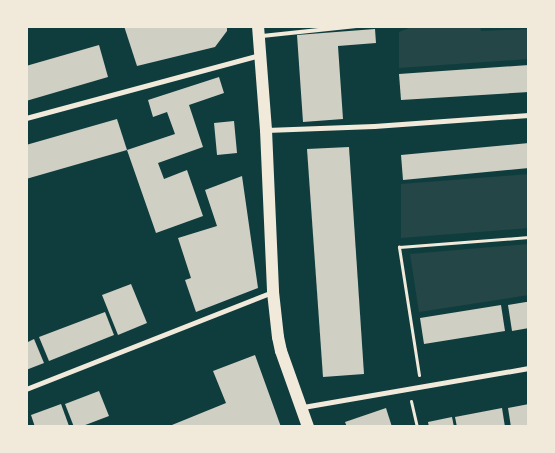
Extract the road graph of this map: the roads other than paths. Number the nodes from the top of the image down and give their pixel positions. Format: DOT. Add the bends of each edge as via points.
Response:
graph roads {
  1 [pos="356,26"];
  2 [pos="259,31"];
  3 [pos="261,54"];
  4 [pos="529,115"];
  5 [pos="26,118"];
  6 [pos="266,130"];
  7 [pos="273,292"];
  8 [pos="529,368"];
  9 [pos="26,389"];
  10 [pos="302,407"];
  11 [pos="308,427"];
  1 -- 2 [label="lane"];
  2 -- 3 [label="main road"];
  3 -- 5 [label="street"];
  3 -- 6 [label="main road"];
  4 -- 6 [label="street"];
  6 -- 7 [label="main road"];
  7 -- 9 [label="street"];
  7 -- 10 [label="main road" via="281,351"];
  8 -- 10 [label="street"];
  10 -- 11 [label="main road"];
}
